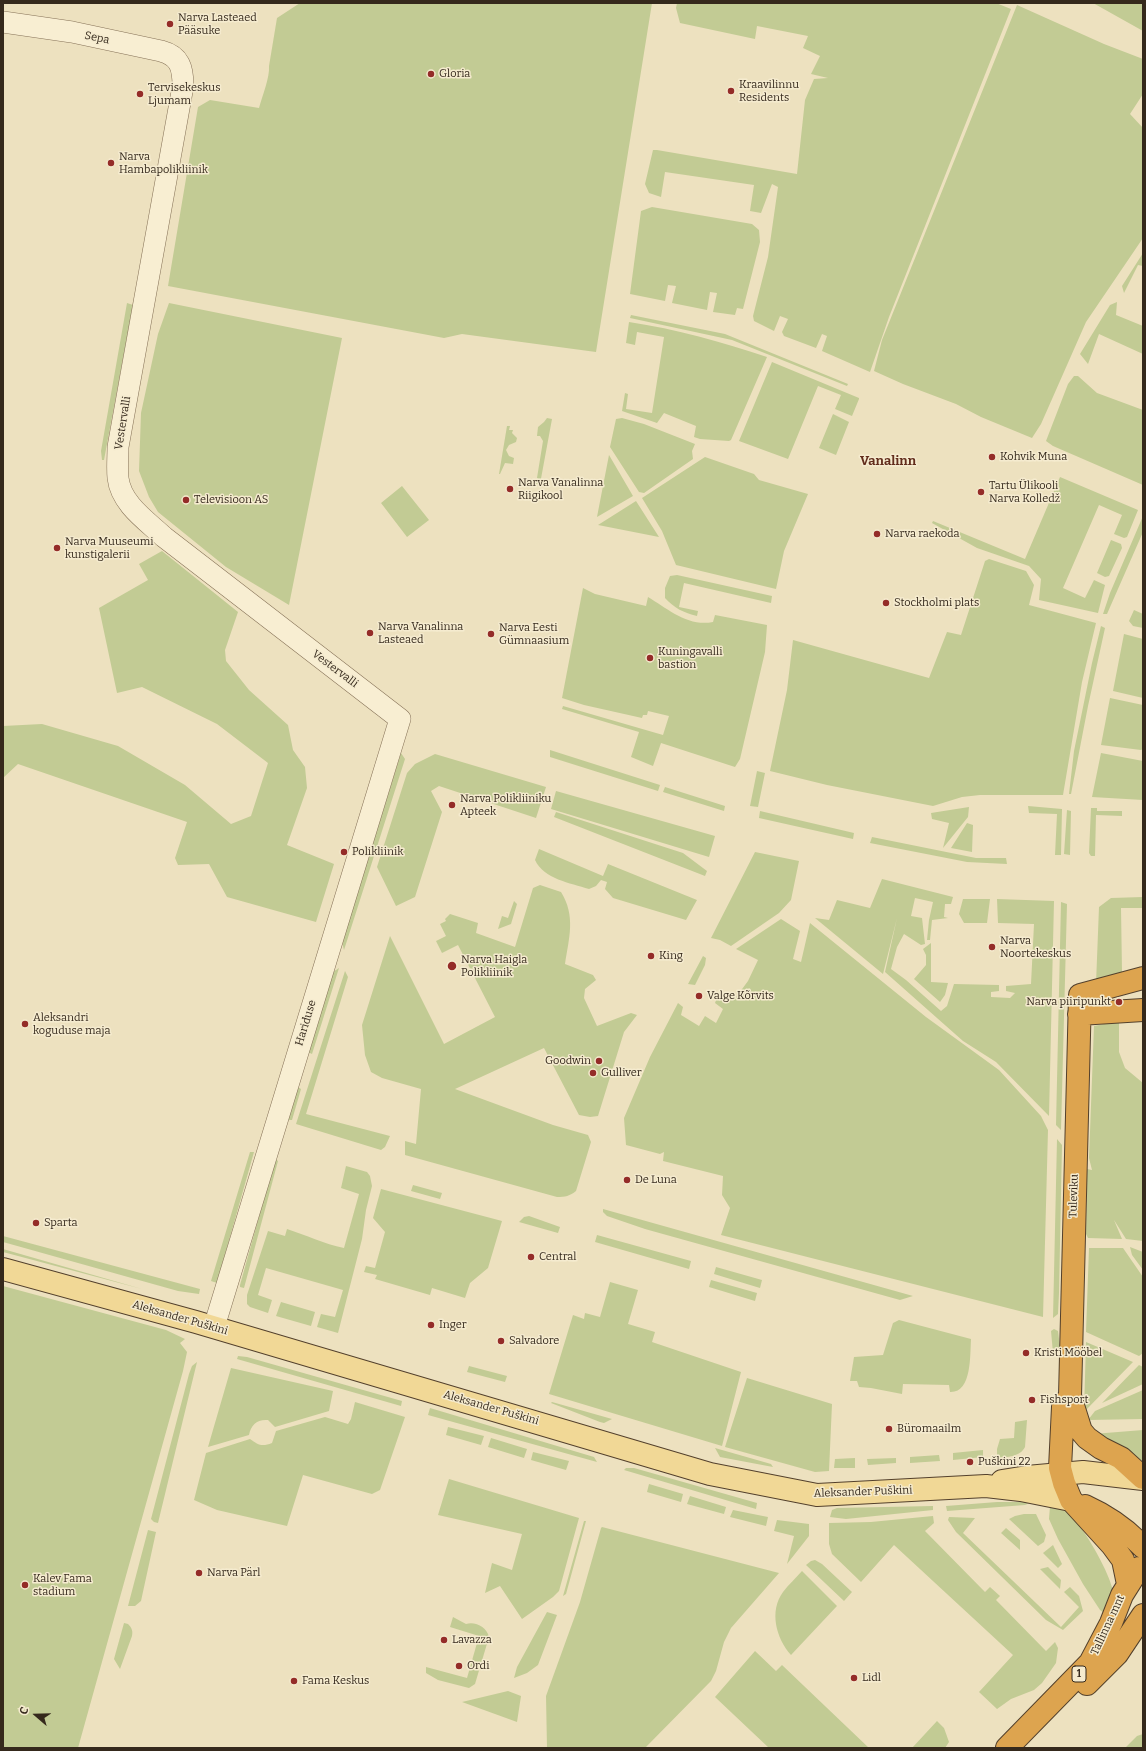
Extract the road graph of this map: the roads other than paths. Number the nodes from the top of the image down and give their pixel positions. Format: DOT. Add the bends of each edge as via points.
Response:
graph roads {
  1 [pos="3,22"];
  2 [pos="182,70"];
  3 [pos="400,719"];
  4 [pos="1143,978"];
  5 [pos="1080,1004"];
  6 [pos="1143,1010"];
  7 [pos="3,1269"];
  8 [pos="214,1327"];
  9 [pos="1070,1396"];
  10 [pos="1062,1474"];
  11 [pos="1143,1478"];
  12 [pos="986,1486"];
  13 [pos="1071,1500"];
  14 [pos="1143,1547"];
  15 [pos="1138,1573"];
  16 [pos="1143,1615"];
  17 [pos="1143,1637"];
  18 [pos="1117,1654"];
  19 [pos="1007,1748"];
  20 [pos="1025,1748"];
  1 -- 2 [label="street, Sepa" via="72,32 167,52 179,63"];
  2 -- 3 [label="street, Vestervalli" via="183,86 118,447 118,480 124,496 132,507 164,537"];
  3 -- 8 [label="street, Hariduse"];
  4 -- 5 [label="highway"];
  5 -- 6 [label="highway"];
  5 -- 9 [label="highway, Tuleviku"];
  7 -- 8 [label="main road, Aleksander Puškini"];
  8 -- 12 [label="main road, Aleksander Puškini" via="710,1474 788,1491 828,1495"];
  9 -- 10 [label="highway, Tuleviku" via="1063,1407 1060,1468"];
  9 -- 11 [label="highway, Tuleviku" via="1081,1431 1101,1448 1121,1458"];
  10 -- 11 [label="main road, Aleksander Puškini" via="1083,1472"];
  10 -- 12 [label="main road, Aleksander Puškini" via="1027,1476"];
  10 -- 13 [label="highway, Tuleviku"];
  12 -- 13 [label="main road, Aleksander Puškini"];
  13 -- 14 [label="highway" via="1097,1511"];
  13 -- 15 [label="highway" via="1123,1560"];
  15 -- 19 [label="highway, Tallinna mnt / 1" via="1122,1595 1090,1663"];
  16 -- 18 [label="highway, Tallinna mnt / 1"];
  17 -- 18 [label="highway, 1" via="1131,1642"];
  18 -- 20 [label="highway, Tallinna mnt / 1"];
}
